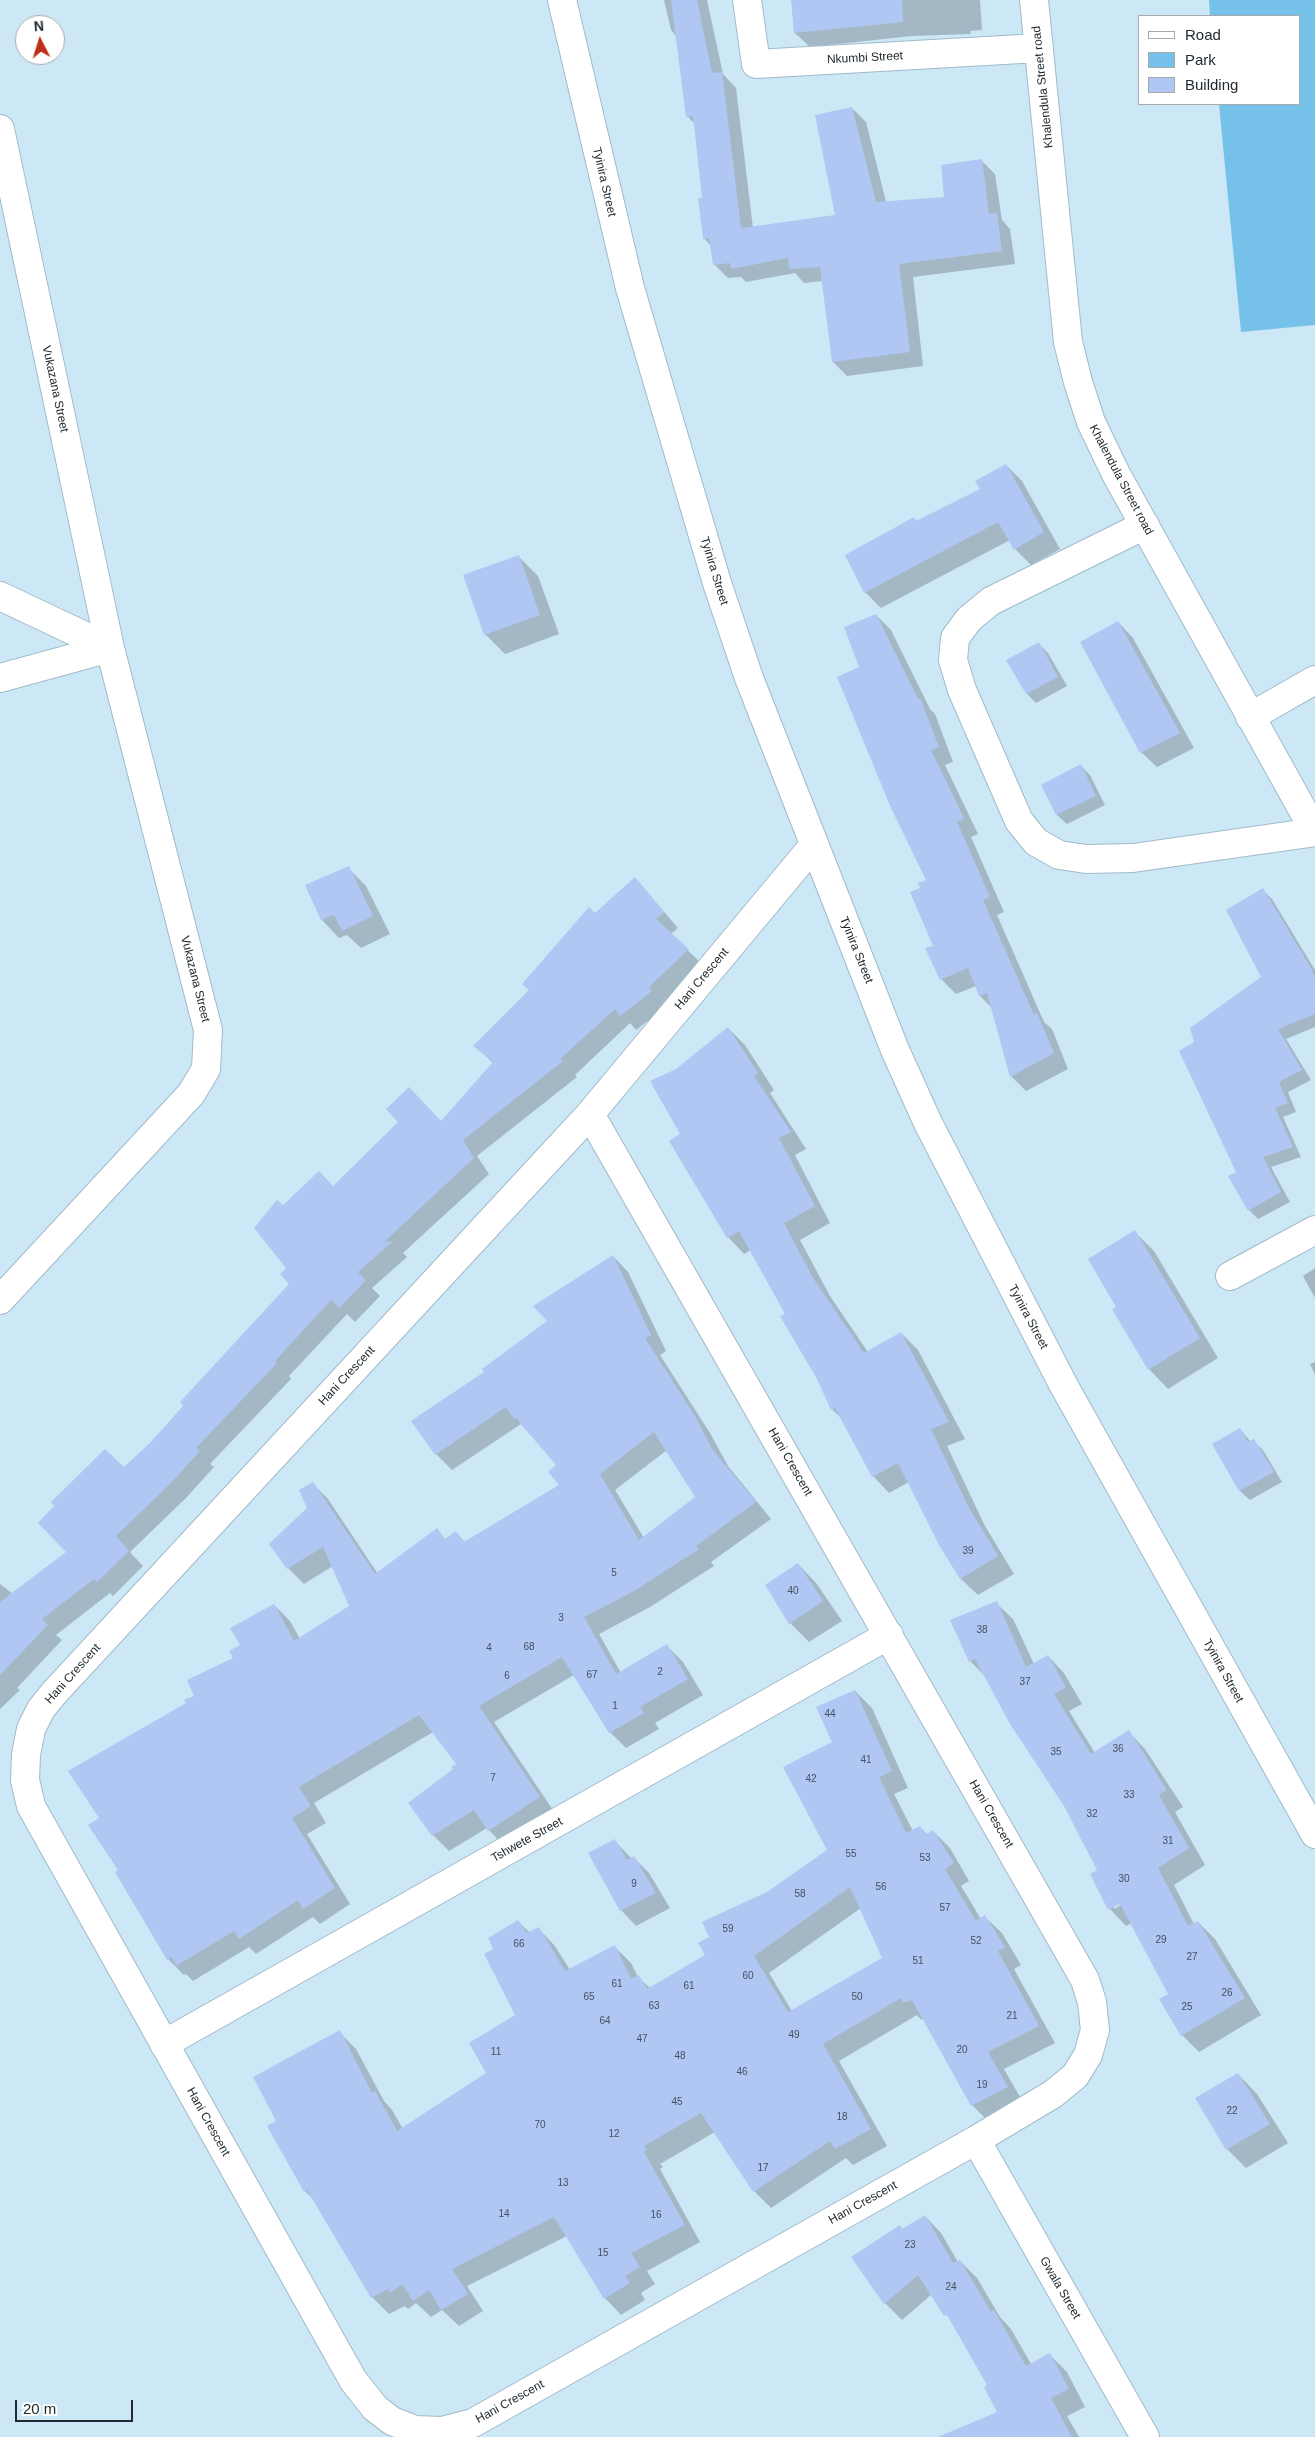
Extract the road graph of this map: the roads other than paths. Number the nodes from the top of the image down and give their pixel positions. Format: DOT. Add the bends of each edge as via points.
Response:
graph roads {
  1 [pos="562,0"];
  2 [pos="747,0"];
  3 [pos="1034,0"];
  4 [pos="1039,48"];
  5 [pos="0,129"];
  6 [pos="1145,525"];
  7 [pos="0,596"];
  8 [pos="110,648"];
  9 [pos="0,678"];
  10 [pos="1315,680"];
  11 [pos="1250,717"];
  12 [pos="1315,832"];
  13 [pos="814,844"];
  14 [pos="590,1114"];
  15 [pos="1315,1230"];
  16 [pos="1230,1276"];
  17 [pos="0,1300"];
  18 [pos="889,1635"];
  19 [pos="1315,1834"];
  20 [pos="164,2044"];
  21 [pos="976,2140"];
  22 [pos="1145,2437"];
  1 -- 13 [label="street, Tyinira Street" via="630,288 717,583 749,678"];
  2 -- 4 [label="street, Nkumbi Street" via="756,64"];
  3 -- 4 [label="street, Khalendula Street road"];
  4 -- 6 [label="street, Khalendula Street road" via="1068,342 1091,422"];
  5 -- 8 [label="street, Vukazana Street"];
  6 -- 11 [label="street, Khalendula Street road"];
  6 -- 12 [label="street" via="991,601 969,619 955,638 953,660 962,690 1019,821 1036,842 1059,855 1086,859 1133,858"];
  7 -- 8 [label="street"];
  8 -- 9 [label="street"];
  8 -- 17 [label="street, Vukazana Street" via="208,1030 206,1069 191,1094"];
  10 -- 11 [label="street"];
  11 -- 12 [label="street, Khalendula Street road"];
  13 -- 14 [label="street, Hani Crescent"];
  13 -- 19 [label="street, Tyinira Street" via="895,1050 928,1123 1064,1386"];
  14 -- 18 [label="street, Hani Crescent"];
  14 -- 20 [label="street, Hani Crescent" via="54,1693 31,1729 25,1780 31,1806"];
  15 -- 16 [label="street"];
  18 -- 20 [label="street, Tshwete Street"];
  18 -- 21 [label="street, Hani Crescent" via="1084,1980 1092,2002 1095,2030 1088,2055 1075,2076 1054,2094"];
  20 -- 21 [label="street, Hani Crescent" via="353,2380 375,2408 392,2421 415,2430 442,2431 473,2423"];
  21 -- 22 [label="street, Gwala Street"];
}
